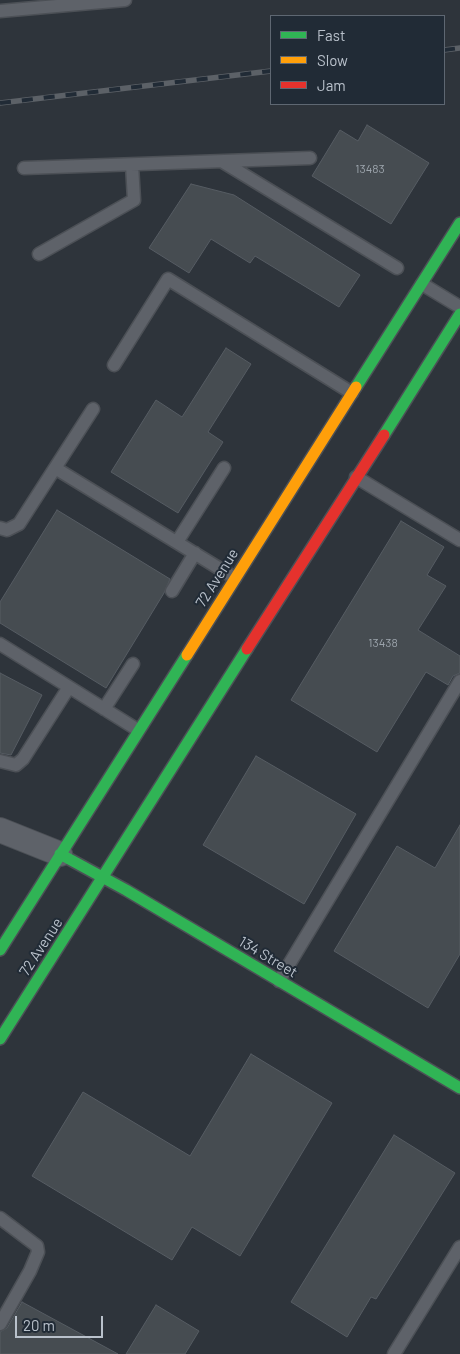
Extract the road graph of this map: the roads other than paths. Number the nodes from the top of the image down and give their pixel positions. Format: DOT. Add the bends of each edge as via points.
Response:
graph roads {
  1 [pos="125,0"];
  2 [pos="0,12"];
  3 [pos="310,158"];
  4 [pos="223,162"];
  5 [pos="132,166"];
  6 [pos="24,168"];
  7 [pos="460,223"];
  8 [pos="39,254"];
  9 [pos="397,268"];
  10 [pos="422,284"];
  11 [pos="460,307"];
  12 [pos="460,314"];
  13 [pos="114,365"];
  14 [pos="352,393"];
  15 [pos="93,409"];
  16 [pos="55,468"];
  17 [pos="224,468"];
  18 [pos="356,477"];
  19 [pos="0,528"];
  20 [pos="460,540"];
  21 [pos="177,542"];
  22 [pos="195,553"];
  23 [pos="235,578"];
  24 [pos="172,591"];
  25 [pos="0,644"];
  26 [pos="133,664"];
  27 [pos="460,681"];
  28 [pos="69,687"];
  29 [pos="104,709"];
  30 [pos="138,730"];
  31 [pos="0,762"];
  32 [pos="0,830"];
  33 [pos="60,854"];
  34 [pos="104,877"];
  35 [pos="0,950"];
  36 [pos="279,981"];
  37 [pos="0,1039"];
  38 [pos="460,1088"];
  39 [pos="0,1218"];
  40 [pos="460,1246"];
  41 [pos="0,1324"];
  42 [pos="394,1354"];
  1 -- 2 [label="lane"];
  3 -- 4 [label="lane"];
  4 -- 5 [label="lane"];
  4 -- 9 [label="lane"];
  5 -- 6 [label="lane"];
  5 -- 8 [label="lane" via="134,200"];
  7 -- 10 [label="main road, 72 Avenue"];
  10 -- 11 [label="lane"];
  10 -- 14 [label="main road, 72 Avenue"];
  12 -- 18 [label="main road, 72 Avenue"];
  13 -- 14 [label="lane" via="168,279"];
  14 -- 23 [label="main road, 72 Avenue"];
  15 -- 16 [label="lane"];
  16 -- 19 [label="lane" via="20,524 7,530"];
  16 -- 21 [label="lane"];
  17 -- 21 [label="lane"];
  18 -- 20 [label="lane"];
  18 -- 34 [label="main road, 72 Avenue"];
  21 -- 22 [label="lane"];
  22 -- 23 [label="lane"];
  22 -- 24 [label="lane"];
  23 -- 30 [label="main road, 72 Avenue"];
  25 -- 28 [label="lane"];
  26 -- 29 [label="lane"];
  27 -- 36 [label="lane"];
  28 -- 29 [label="lane"];
  28 -- 31 [label="lane" via="23,759 16,765"];
  29 -- 30 [label="lane"];
  30 -- 33 [label="main road, 72 Avenue"];
  32 -- 33 [label="street"];
  33 -- 34 [label="main road, 134 Street"];
  33 -- 35 [label="main road, 72 Avenue"];
  34 -- 36 [label="main road, 134 Street"];
  34 -- 37 [label="main road, 72 Avenue"];
  36 -- 38 [label="main road, 134 Street"];
  39 -- 41 [label="lane" via="37,1246 38,1252"];
  40 -- 42 [label="lane"];
}
